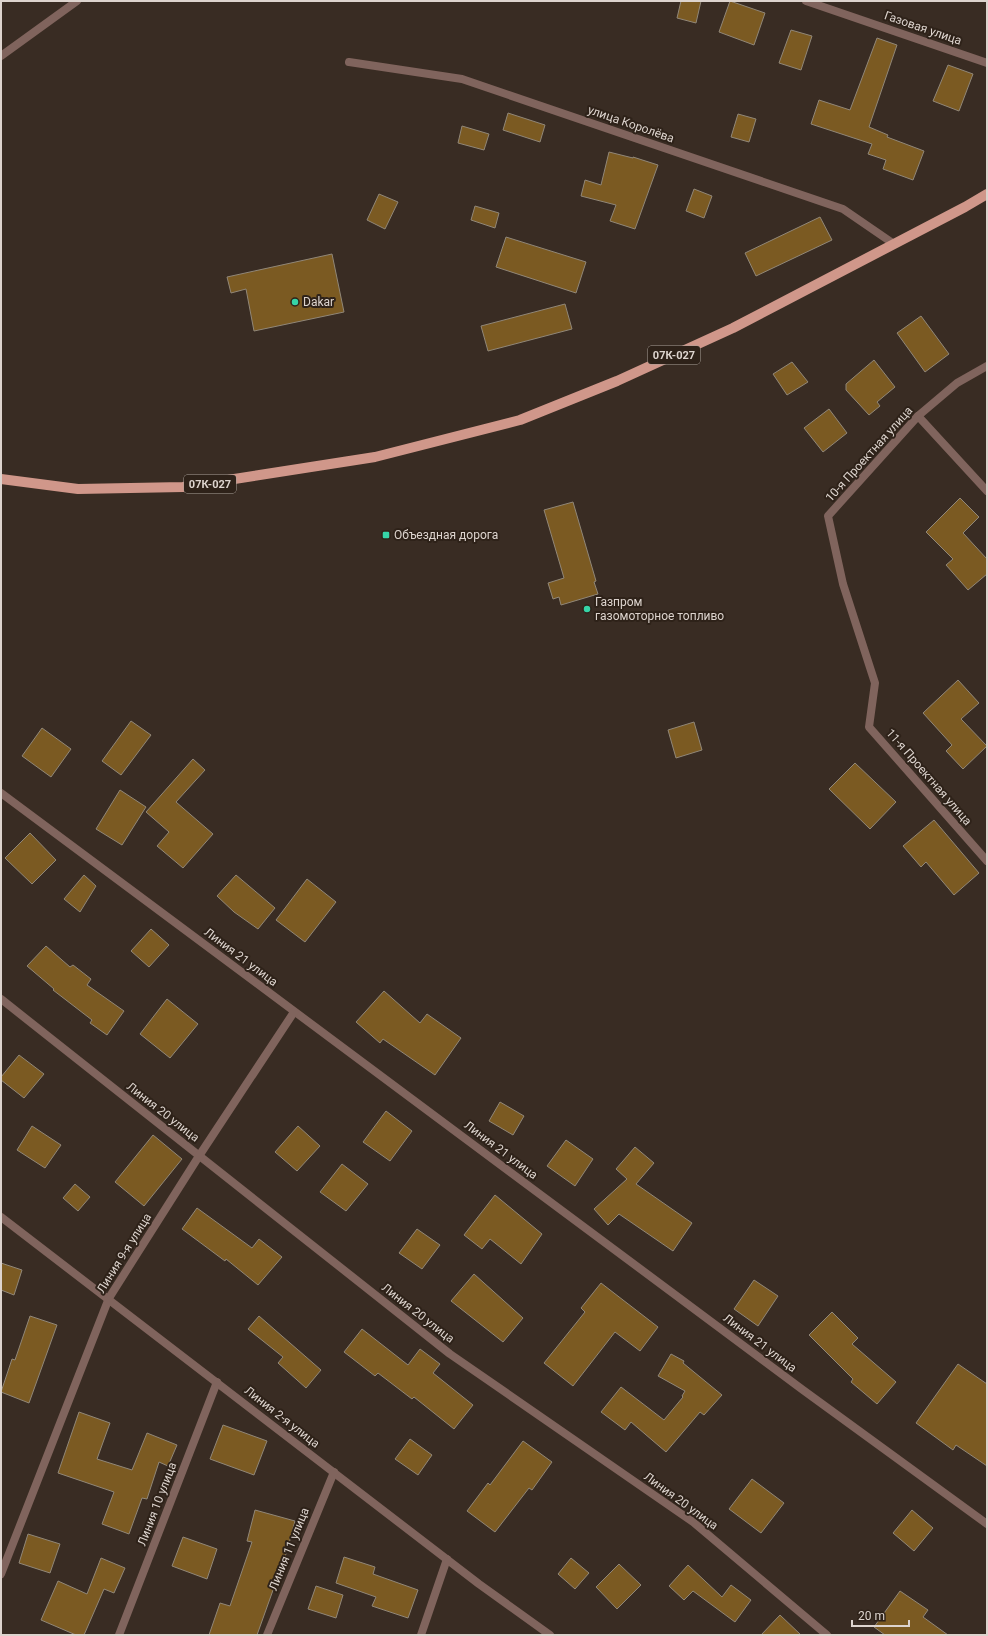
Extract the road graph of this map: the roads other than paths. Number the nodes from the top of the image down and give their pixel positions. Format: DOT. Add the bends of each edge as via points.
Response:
graph roads {
  1 [pos="77,1"];
  2 [pos="806,1"];
  3 [pos="1,56"];
  4 [pos="348,62"];
  5 [pos="987,63"];
  6 [pos="987,194"];
  7 [pos="894,244"];
  8 [pos="987,366"];
  9 [pos="918,416"];
  10 [pos="1,479"];
  11 [pos="987,491"];
  12 [pos="869,727"];
  13 [pos="1,794"];
  14 [pos="987,861"];
  15 [pos="1,999"];
  16 [pos="294,1012"];
  17 [pos="199,1156"];
  18 [pos="1,1217"];
  19 [pos="109,1298"];
  20 [pos="217,1382"];
  21 [pos="334,1472"];
  22 [pos="987,1524"];
  23 [pos="447,1559"];
  24 [pos="1,1574"];
  25 [pos="119,1635"];
  26 [pos="267,1635"];
  27 [pos="421,1635"];
  28 [pos="550,1635"];
  29 [pos="827,1635"];
  1 -- 3 [label="street"];
  2 -- 5 [label="street, Газовая улица"];
  4 -- 7 [label="street, улица Королёва" via="470,82 843,209"];
  6 -- 7 [label="main road, 07К-027"];
  7 -- 10 [label="main road, 07К-027" via="733,328 616,381 520,420 375,457 183,487 78,490"];
  8 -- 9 [label="street, 10-я Проектная улица" via="957,383"];
  9 -- 11 [label="street"];
  9 -- 12 [label="street, 10-я Проектная улица" via="828,516 843,584 875,683"];
  12 -- 14 [label="street, 11-я Проектная улица"];
  13 -- 16 [label="street, Линия 21 улица"];
  15 -- 17 [label="street, Линия 20 улица"];
  16 -- 17 [label="street, Линия 9-я улица"];
  16 -- 22 [label="street, Линия 21 улица" via="809,1395"];
  17 -- 19 [label="street, Линия 9-я улица"];
  17 -- 29 [label="street, Линия 20 улица" via="450,1354 693,1522"];
  18 -- 19 [label="street, Линия 2-я улица"];
  19 -- 20 [label="street, Линия 2-я улица"];
  19 -- 24 [label="street, Линия 9-я улица"];
  20 -- 21 [label="street, Линия 2-я улица"];
  20 -- 25 [label="street, Линия 10 улица"];
  21 -- 23 [label="street, Линия 2-я улица"];
  21 -- 26 [label="street, Линия 11 улица"];
  23 -- 27 [label="street"];
  23 -- 28 [label="street, Линия 2-я улица"];
}
